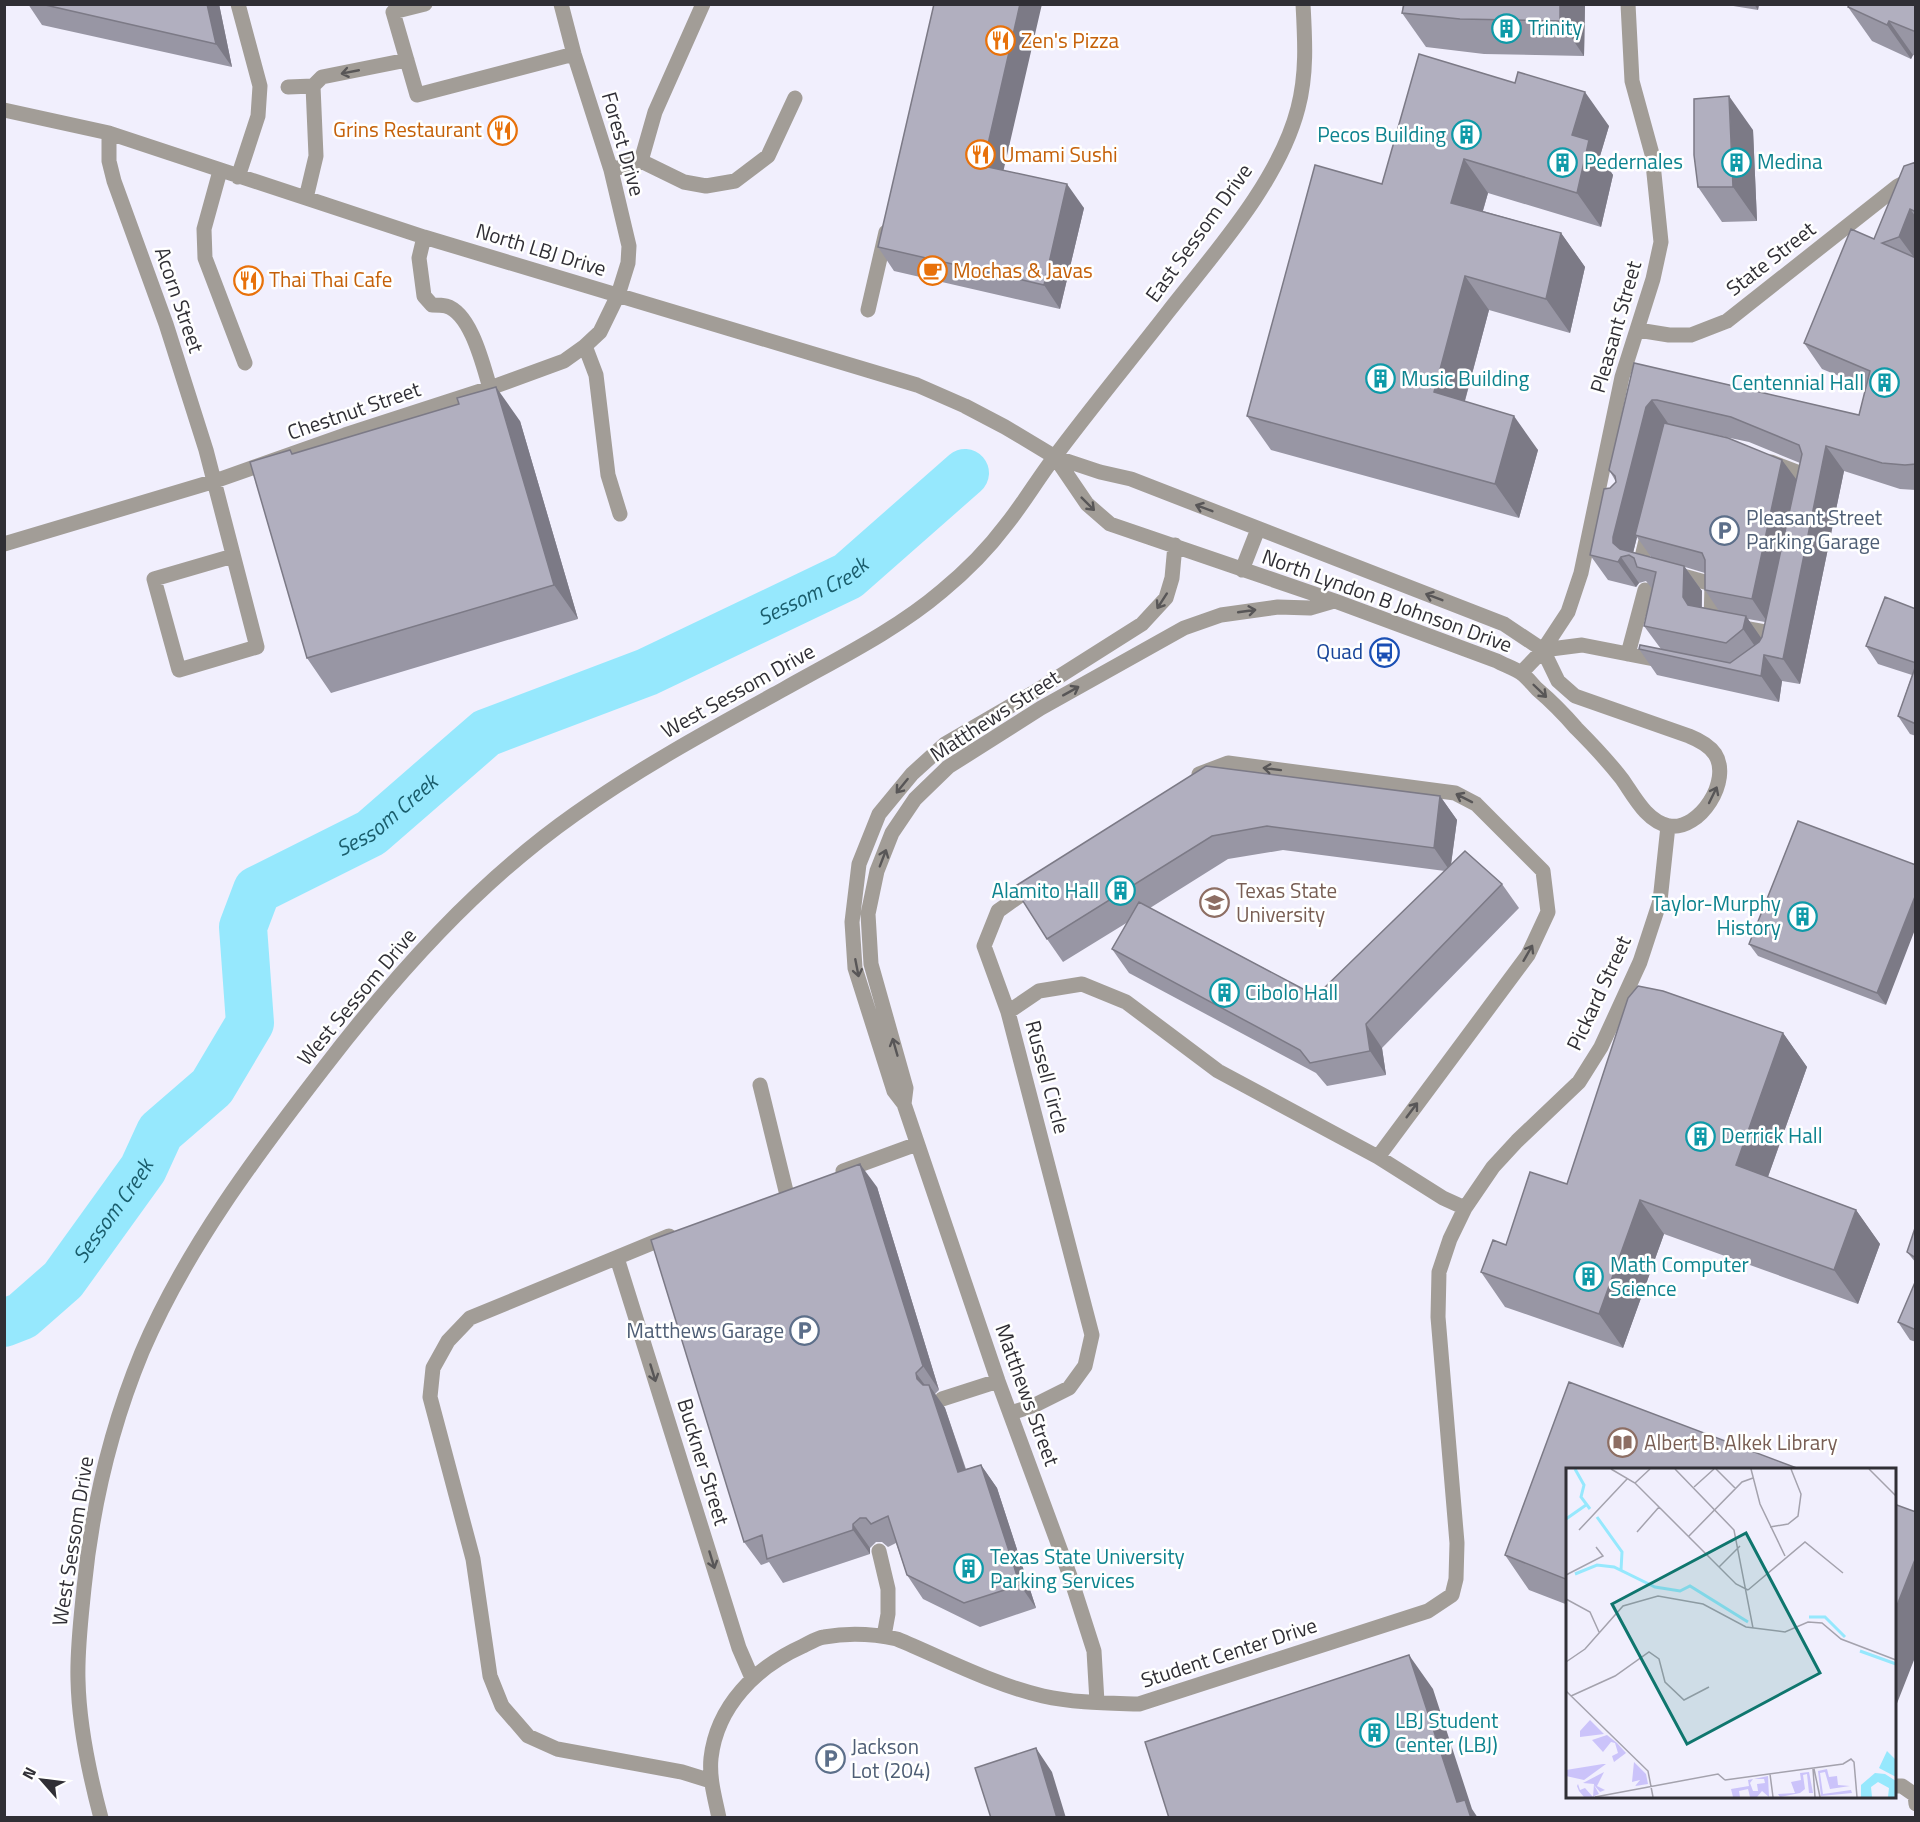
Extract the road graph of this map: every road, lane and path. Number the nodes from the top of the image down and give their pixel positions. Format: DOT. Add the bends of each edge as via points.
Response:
graph roads {
  1 [pos="238,4"];
  2 [pos="425,4"];
  3 [pos="561,4"];
  4 [pos="703,4"];
  5 [pos="1303,4"];
  6 [pos="1628,4"];
  7 [pos="388,8"];
  8 [pos="574,54"];
  9 [pos="407,60"];
  10 [pos="313,86"];
  11 [pos="288,87"];
  12 [pos="795,98"];
  13 [pos="4,110"];
  14 [pos="109,134"];
  15 [pos="641,161"];
  16 [pos="611,170"];
  17 [pos="220,171"];
  18 [pos="238,177"];
  19 [pos="1916,177"];
  20 [pos="306,198"];
  21 [pos="889,218"];
  22 [pos="424,237"];
  23 [pos="618,295"];
  24 [pos="868,310"];
  25 [pos="1638,330"];
  26 [pos="585,346"];
  27 [pos="245,363"];
  28 [pos="490,388"];
  29 [pos="1758,456"];
  30 [pos="1055,457"];
  31 [pos="215,481"];
  32 [pos="1806,499"];
  33 [pos="1596,500"];
  34 [pos="1614,503"];
  35 [pos="1653,511"];
  36 [pos="620,514"];
  37 [pos="1258,529"];
  38 [pos="4,544"];
  39 [pos="1175,545"];
  40 [pos="233,556"];
  41 [pos="1242,570"];
  42 [pos="1645,590"];
  43 [pos="1335,601"];
  44 [pos="1543,650"];
  45 [pos="1772,652"];
  46 [pos="1628,654"];
  47 [pos="1682,665"];
  48 [pos="1521,673"];
  49 [pos="1189,778"];
  50 [pos="1668,826"];
  51 [pos="1046,878"];
  52 [pos="1008,1012"];
  53 [pos="760,1085"];
  54 [pos="904,1104"];
  55 [pos="917,1144"];
  56 [pos="1378,1157"];
  57 [pos="830,1176"];
  58 [pos="786,1192"];
  59 [pos="1465,1208"];
  60 [pos="687,1229"];
  61 [pos="617,1257"];
  62 [pos="1439,1272"];
  63 [pos="998,1381"];
  64 [pos="942,1399"];
  65 [pos="1011,1413"];
  66 [pos="879,1551"];
  67 [pos="884,1636"];
  68 [pos="752,1678"];
  69 [pos="1097,1702"];
  70 [pos="711,1781"];
  71 [pos="1896,1786"];
  72 [pos="1916,1804"];
  73 [pos="101,1818"];
  74 [pos="718,1818"];
  1 -- 18 [label="street" via="260,86 258,116"];
  2 -- 7 [label="street"];
  3 -- 8 [label="street, Forest Drive"];
  4 -- 15 [label="street" via="655,112"];
  5 -- 30 [label="street, East Sessom Drive" via="1305,51 1298,111 1275,165 1238,222"];
  6 -- 25 [label="street, Pleasant Street" via="1632,81 1652,154 1660,242"];
  7 -- 9 [label="street"];
  8 -- 9 [label="street" via="417,96"];
  8 -- 16 [label="street, Forest Drive"];
  9 -- 10 [label="street, one-way" via="322,77"];
  10 -- 11 [label="street"];
  10 -- 20 [label="street" via="316,156"];
  12 -- 15 [label="street" via="768,156 735,181 706,186 684,182"];
  13 -- 14 [label="street, North LBJ Drive"];
  14 -- 17 [label="street, North LBJ Drive"];
  14 -- 31 [label="street, Acorn Street" via="114,181 166,324"];
  15 -- 16 [label="street"];
  16 -- 23 [label="street, Forest Drive" via="628,246 628,263"];
  17 -- 18 [label="street, North LBJ Drive"];
  17 -- 27 [label="street" via="204,229 205,258"];
  18 -- 20 [label="street, North LBJ Drive"];
  19 -- 25 [label="street, State Street" via="1898,186 1727,321 1691,335"];
  20 -- 22 [label="street, North LBJ Drive"];
  21 -- 24 [label="street"];
  22 -- 23 [label="street, North LBJ Drive"];
  22 -- 28 [label="street" via="419,258 424,296 432,305 458,312 468,325"];
  23 -- 26 [label="street, Chestnut Street" via="600,332"];
  23 -- 30 [label="street, North LBJ Drive" via="917,385 965,406"];
  25 -- 33 [label="street, Pleasant Street" via="1622,377"];
  26 -- 28 [label="street, Chestnut Street" via="564,361"];
  26 -- 36 [label="street" via="596,375 608,475"];
  28 -- 31 [label="street, Chestnut Street"];
  29 -- 32 [label="street" via="1810,477"];
  37 -- 30 [label="street, North Lyndon B Johnson Drive, one-way" via="1131,479"];
  30 -- 39 [label="street, North Lyndon B Johnson Drive, one-way" via="1087,504 1110,524"];
  30 -- 73 [label="street, West Sessom Drive" via="1005,527 966,569 907,618 694,738 571,817 514,861 406,966 240,1180 172,1291 143,1351 107,1454 97,1497 86,1568 78,1678 81,1725"];
  31 -- 38 [label="street, Chestnut Street"];
  31 -- 40 [label="street, Acorn Street"];
  33 -- 34 [label="street"];
  33 -- 44 [label="street, Pleasant Street" via="1581,573 1568,612"];
  35 -- 45 [label="street" via="1640,565 1712,584 1711,622 1777,628"];
  37 -- 41 [label="street"];
  44 -- 37 [label="street, North Lyndon B Johnson Drive, one-way" via="1504,624"];
  39 -- 41 [label="street, North Lyndon B Johnson Drive"];
  39 -- 54 [label="street, Matthews Street, one-way" via="1166,598 1142,624 945,744 912,774 879,814 859,864 852,922 855,968 894,1091"];
  40 -- 40 [label="street, Acorn Street" via="154,579 178,670 257,647"];
  41 -- 43 [label="street, North Lyndon B Johnson Drive"];
  42 -- 46 [label="street"];
  43 -- 48 [label="street, North Lyndon B Johnson Drive"];
  54 -- 43 [label="street, Matthews Street, one-way" via="906,1088 871,964 868,914 892,833 915,799 948,767 1041,708 1184,628 1221,615 1278,607 1310,608"];
  44 -- 46 [label="street" via="1582,645"];
  44 -- 48 [label="street, Pleasant Street"];
  50 -- 44 [label="street, North Lyndon B Johnson Drive, one-way" via="1681,826 1706,808 1720,775 1715,754 1704,742 1575,696 1558,681"];
  46 -- 47 [label="street"];
  48 -- 50 [label="street, North Lyndon B Johnson Drive, one-way" via="1576,727 1636,802"];
  56 -- 49 [label="street, one-way" via="1528,955 1548,912 1543,871 1476,804 1455,793 1228,763"];
  50 -- 59 [label="street, Pickard Street" via="1659,901 1640,962 1602,1047 1579,1082 1492,1167"];
  51 -- 52 [label="street" via="998,911 984,946"];
  52 -- 56 [label="street, Russell Circle" via="1039,991 1082,984 1126,1002 1218,1071"];
  52 -- 65 [label="street, Russell Circle" via="1092,1335 1084,1366 1069,1388"];
  53 -- 58 [label="street"];
  54 -- 55 [label="street, Matthews Street"];
  55 -- 57 [label="street"];
  55 -- 63 [label="street, Matthews Street"];
  56 -- 59 [label="street, Russell Circle"];
  59 -- 62 [label="street, Pickard Street"];
  60 -- 61 [label="street"];
  61 -- 68 [label="street, Buckner Street, one-way" via="739,1648"];
  61 -- 70 [label="street" via="470,1318 448,1341 434,1368 430,1397 473,1559 490,1676 502,1706 528,1736 557,1749"];
  62 -- 69 [label="street, Student Center Drive" via="1438,1317 1457,1543 1452,1595 1428,1611 1139,1704"];
  63 -- 64 [label="street"];
  63 -- 65 [label="street, Matthews Street"];
  65 -- 69 [label="street, Matthews Street" via="1094,1651"];
  66 -- 67 [label="street" via="888,1589"];
  67 -- 68 [label="street, Student Center Drive" via="822,1637 789,1652"];
  67 -- 69 [label="street, Student Center Drive" via="996,1682 1044,1696"];
  68 -- 70 [label="street, Student Center Drive" via="729,1706 716,1737"];
  70 -- 74 [label="street, Student Center Drive"];
  71 -- 72 [label="street" via="1915,1795"];
}
